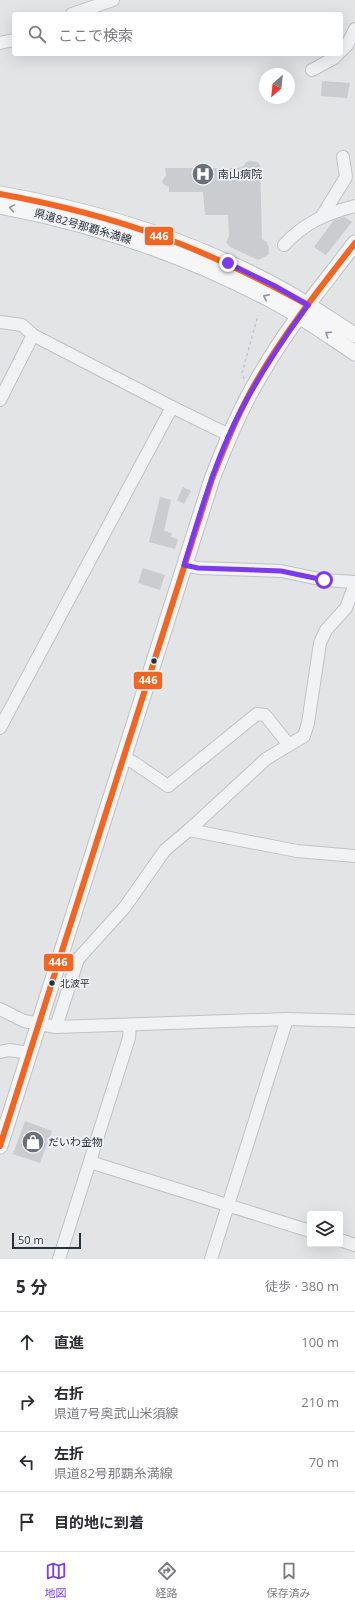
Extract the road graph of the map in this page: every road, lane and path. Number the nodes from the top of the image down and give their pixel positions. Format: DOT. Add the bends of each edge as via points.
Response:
graph roads {
  1 [pos="113,0"];
  2 [pos="78,12"];
  3 [pos="355,29"];
  4 [pos="12,40"];
  5 [pos="0,43"];
  6 [pos="343,49"];
  7 [pos="336,56"];
  8 [pos="312,70"];
  9 [pos="343,158"];
  10 [pos="0,194"];
  11 [pos="0,206"];
  12 [pos="355,206"];
  13 [pos="322,216"];
  14 [pos="355,243"];
  15 [pos="284,245"];
  16 [pos="304,310"];
  17 [pos="258,315"];
  18 [pos="0,322"];
  19 [pos="33,335"];
  20 [pos="355,336"];
  21 [pos="355,353"];
  22 [pos="254,386"];
  23 [pos="0,400"];
  24 [pos="172,408"];
  25 [pos="229,436"];
  26 [pos="184,565"];
  27 [pos="355,583"];
  28 [pos="0,728"];
  29 [pos="289,745"];
  30 [pos="123,757"];
  31 [pos="189,830"];
  32 [pos="355,856"];
  33 [pos="0,1009"];
  34 [pos="287,1019"];
  35 [pos="355,1021"];
  36 [pos="130,1024"];
  37 [pos="38,1025"];
  38 [pos="56,1027"];
  39 [pos="0,1052"];
  40 [pos="29,1053"];
  41 [pos="0,1146"];
  42 [pos="90,1162"];
  43 [pos="228,1205"];
  44 [pos="307,1230"];
  45 [pos="343,1241"];
  46 [pos="355,1245"];
  47 [pos="59,1259"];
  48 [pos="211,1259"];
  1 -- 2 [label="street"];
  3 -- 6 [label="street"];
  4 -- 5 [label="street"];
  7 -- 8 [label="street"];
  9 -- 13 [label="street" via="346,177"];
  10 -- 16 [label="main road, 県道82号那覇糸満線" via="106,218 170,239 275,286"];
  16 -- 11 [label="main road, 県道82号那覇糸満線, one-way" via="274,301 136,240 72,221"];
  12 -- 13 [label="street"];
  13 -- 15 [label="street" via="294,234"];
  14 -- 16 [label="main road"];
  16 -- 20 [label="main road, 県道82号那覇糸満線"];
  21 -- 16 [label="main road, 県道82号那覇糸満線, one-way"];
  16 -- 22 [label="main road"];
  17 -- 22 [label="path" via="242,373 244,379"];
  18 -- 19 [label="street" via="22,325"];
  19 -- 23 [label="street"];
  19 -- 24 [label="street"];
  22 -- 25 [label="main road"];
  24 -- 25 [label="street"];
  24 -- 28 [label="street"];
  25 -- 26 [label="main road" via="212,478"];
  26 -- 27 [label="street" via="198,568 281,571 324,580"];
  26 -- 30 [label="main road"];
  27 -- 29 [label="street" via="346,608 322,637 307,729 304,736"];
  29 -- 30 [label="street" via="266,715 257,714 168,786"];
  29 -- 31 [label="street" via="266,759"];
  30 -- 37 [label="main road"];
  31 -- 32 [label="street" via="297,851"];
  31 -- 38 [label="street" via="159,856 125,907 78,959"];
  33 -- 37 [label="street"];
  34 -- 35 [label="street"];
  34 -- 36 [label="street"];
  34 -- 43 [label="street"];
  36 -- 38 [label="street"];
  36 -- 42 [label="street" via="129,1038"];
  37 -- 38 [label="street"];
  37 -- 40 [label="main road"];
  39 -- 40 [label="street" via="9,1050"];
  40 -- 41 [label="main road"];
  42 -- 43 [label="street"];
  42 -- 47 [label="street"];
  43 -- 44 [label="street"];
  43 -- 48 [label="street"];
  45 -- 46 [label="street"];
}
